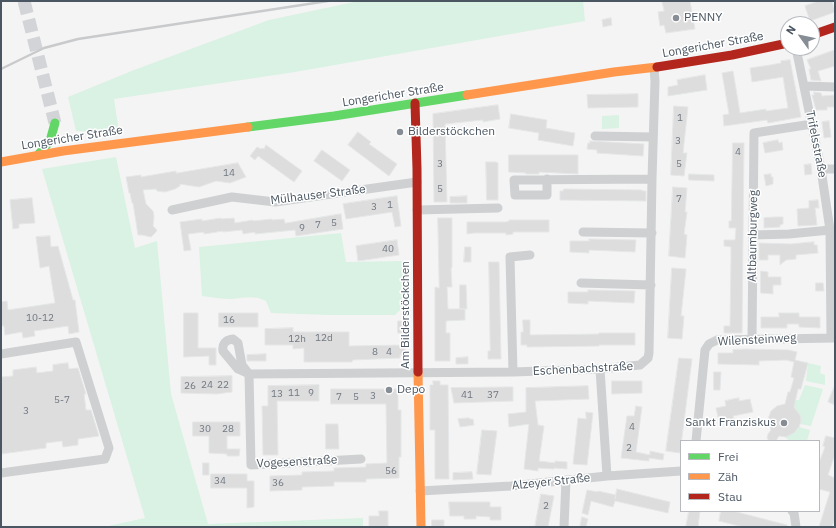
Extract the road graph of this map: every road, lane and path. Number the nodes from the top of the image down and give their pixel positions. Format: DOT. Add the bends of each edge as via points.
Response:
graph roads {
  1 [pos="835,27"];
  2 [pos="820,32"];
  3 [pos="780,45"];
  4 [pos="798,56"];
  5 [pos="654,68"];
  6 [pos="804,86"];
  7 [pos="835,87"];
  8 [pos="415,103"];
  9 [pos="812,124"];
  10 [pos="595,136"];
  11 [pos="653,137"];
  12 [pos="63,150"];
  13 [pos="38,155"];
  14 [pos="1,162"];
  15 [pos="821,169"];
  16 [pos="835,169"];
  17 [pos="548,179"];
  18 [pos="652,179"];
  19 [pos="417,182"];
  20 [pos="498,208"];
  21 [pos="172,210"];
  22 [pos="417,210"];
  23 [pos="830,230"];
  24 [pos="583,232"];
  25 [pos="652,234"];
  26 [pos="753,235"];
  27 [pos="833,248"];
  28 [pos="530,255"];
  29 [pos="580,283"];
  30 [pos="651,285"];
  31 [pos="833,338"];
  32 [pos="752,339"];
  33 [pos="1,354"];
  34 [pos="600,369"];
  35 [pos="513,372"];
  36 [pos="418,373"];
  37 [pos="696,440"];
  38 [pos="360,459"];
  39 [pos="680,471"];
  40 [pos="1,473"];
  41 [pos="607,476"];
  42 [pos="566,480"];
  43 [pos="420,491"];
  44 [pos="793,512"];
  45 [pos="421,527"];
  46 [pos="564,527"];
  47 [pos="796,527"];
  1 -- 2 [label="street"];
  3 -- 5 [label="street, Longericher Straße"];
  4 -- 6 [label="street, Trifelsstraße"];
  5 -- 8 [label="street, Longericher Straße"];
  5 -- 11 [label="street, Eschenbachstraße"];
  6 -- 7 [label="street"];
  6 -- 9 [label="street, Trifelsstraße"];
  8 -- 12 [label="street, Longericher Straße" via="307,120"];
  8 -- 19 [label="street, Am Bilderstöckchen"];
  9 -- 15 [label="street, Trifelsstraße"];
  9 -- 26 [label="street, Altbaumburgweg" via="754,133"];
  10 -- 11 [label="street"];
  11 -- 18 [label="street, Eschenbachstraße"];
  12 -- 13 [label="street, Longericher Straße"];
  12 -- 13 [label="street" via="55,123 54,134"];
  13 -- 14 [label="street, Longericher Straße"];
  15 -- 16 [label="street"];
  15 -- 23 [label="street, Trifelsstraße"];
  17 -- 18 [label="street"];
  18 -- 25 [label="street, Eschenbachstraße"];
  19 -- 21 [label="street, Mülhauser Straße" via="275,202 232,197"];
  19 -- 22 [label="street, Am Bilderstöckchen"];
  20 -- 22 [label="street"];
  22 -- 36 [label="street, Am Bilderstöckchen"];
  23 -- 26 [label="street"];
  23 -- 27 [label="street, Trifelsstraße"];
  24 -- 25 [label="street"];
  25 -- 30 [label="street, Eschenbachstraße"];
  26 -- 32 [label="street, Altbaumburgweg"];
  27 -- 31 [label="street, Trifelsstraße"];
  28 -- 35 [label="street" via="510,257"];
  29 -- 30 [label="street"];
  30 -- 34 [label="street, Eschenbachstraße" via="648,358 640,365"];
  31 -- 32 [label="street, Wilensteinweg"];
  32 -- 37 [label="street, Wilensteinweg" via="717,340 709,344 705,350"];
  33 -- 40 [label="street" via="76,342 109,448 105,459"];
  34 -- 35 [label="street, Eschenbachstraße"];
  34 -- 41 [label="street"];
  35 -- 36 [label="street, Eschenbachstraße"];
  36 -- 38 [label="street, Vogesenstraße" via="250,374 251,465"];
  36 -- 43 [label="street, Am Bilderstöckchen"];
  39 -- 41 [label="street, Alzeyer Straße"];
  41 -- 42 [label="street, Alzeyer Straße"];
  42 -- 43 [label="street, Alzeyer Straße"];
  42 -- 46 [label="street"];
  43 -- 45 [label="street, Am Bilderstöckchen"];
  44 -- 47 [label="street"];
}
